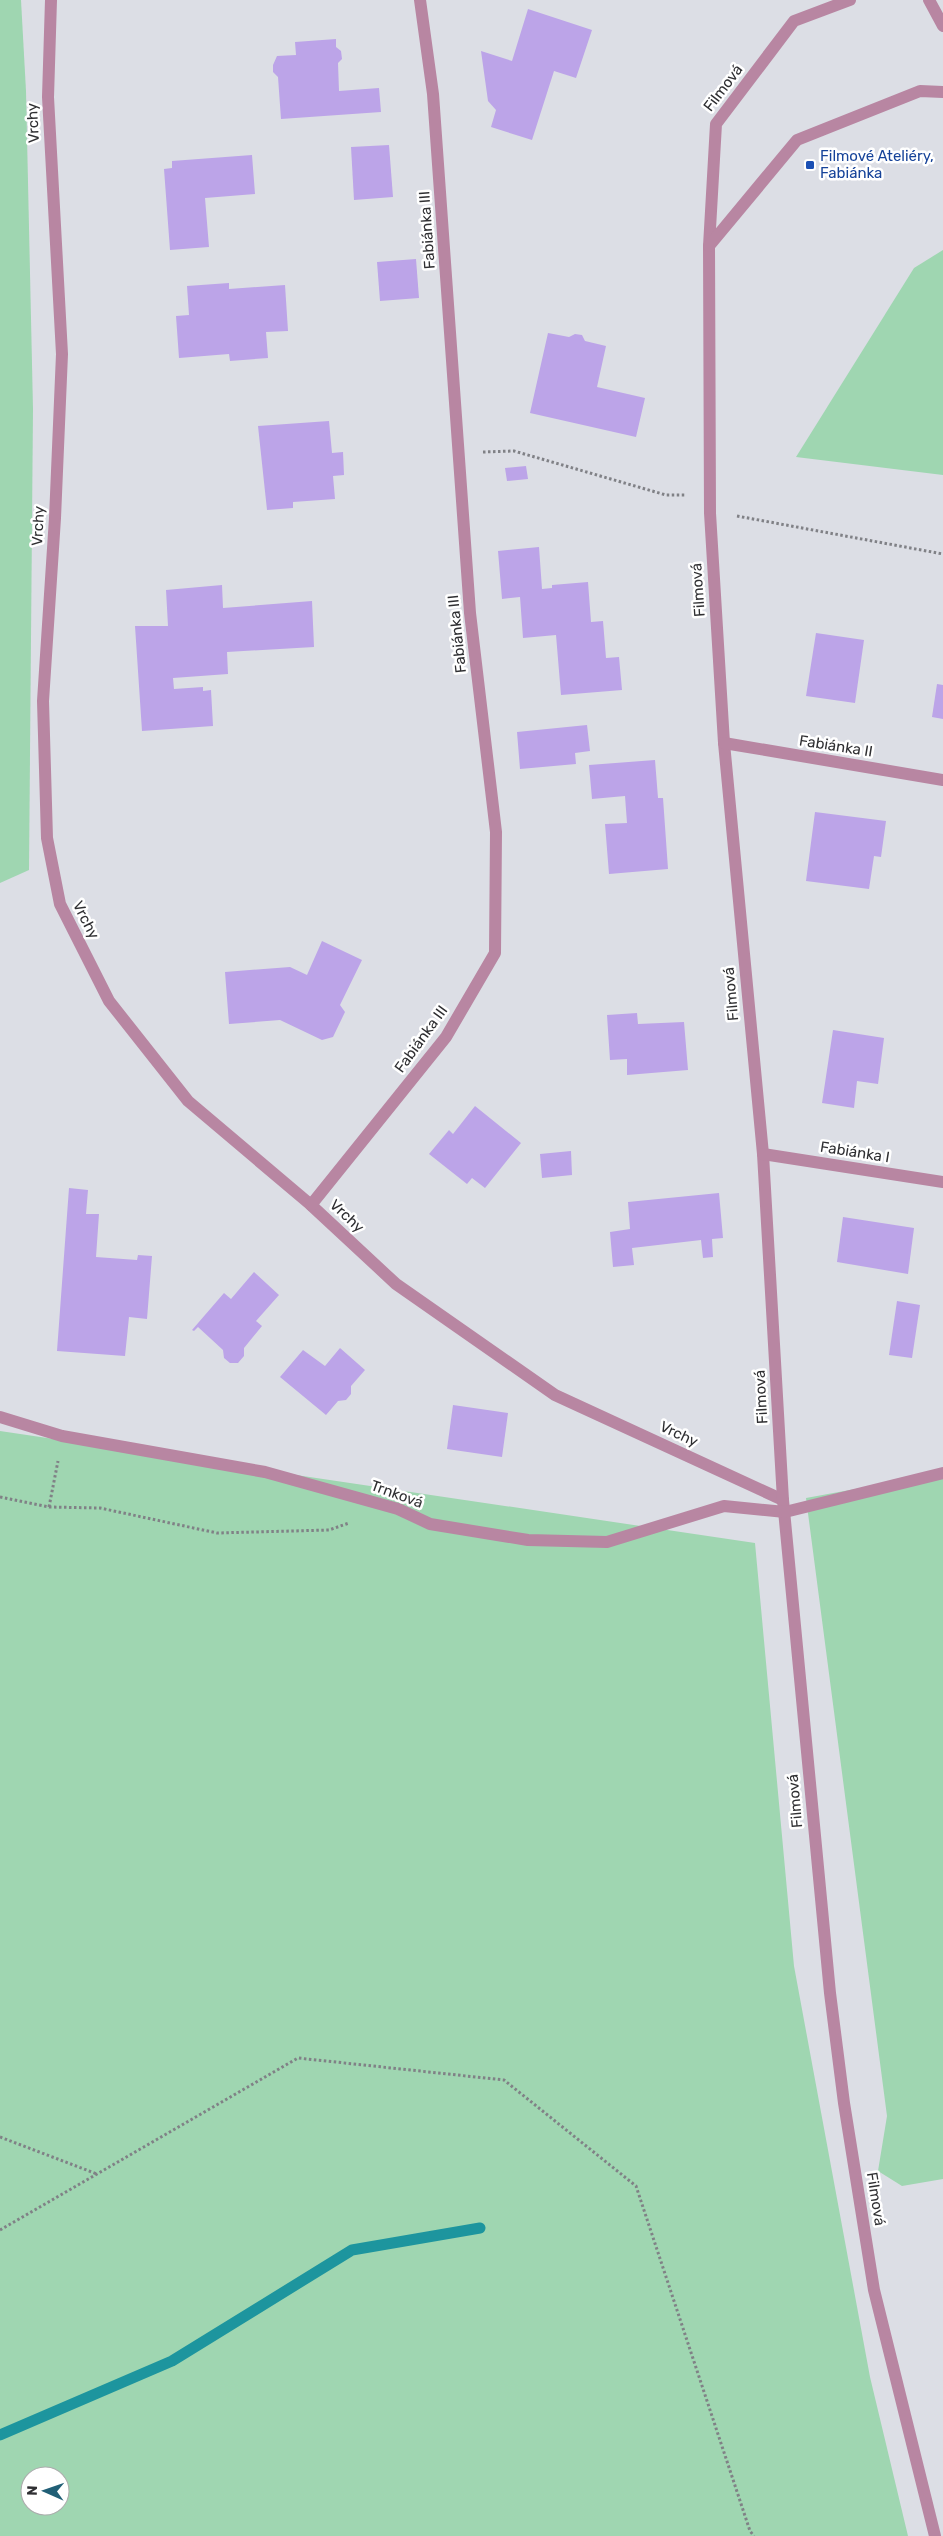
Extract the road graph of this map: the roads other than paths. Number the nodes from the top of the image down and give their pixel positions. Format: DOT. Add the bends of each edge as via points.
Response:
graph roads {
  1 [pos="51,0"];
  2 [pos="420,0"];
  3 [pos="850,0"];
  4 [pos="929,0"];
  5 [pos="943,26"];
  6 [pos="943,92"];
  7 [pos="709,246"];
  8 [pos="724,743"];
  9 [pos="943,780"];
  10 [pos="763,1154"];
  11 [pos="943,1182"];
  12 [pos="311,1205"];
  13 [pos="0,1417"];
  14 [pos="943,1473"];
  15 [pos="784,1506"];
  16 [pos="935,2536"];
  1 -- 12 [label="street, Vrchy" via="48,97 62,354 43,701 47,838 60,904 109,1001 188,1101"];
  2 -- 12 [label="street, Fabiánka III" via="433,94 470,613 496,832 495,953 446,1037"];
  3 -- 7 [label="street, Filmová" via="794,21 716,124"];
  4 -- 5 [label="street"];
  6 -- 7 [label="street" via="920,91 797,140"];
  7 -- 8 [label="street, Filmová" via="710,513"];
  8 -- 9 [label="street, Fabiánka II"];
  8 -- 10 [label="street, Filmová"];
  10 -- 11 [label="street, Fabiánka I"];
  10 -- 15 [label="street, Filmová"];
  12 -- 15 [label="street, Vrchy" via="396,1284 555,1396"];
  13 -- 15 [label="street, Trnková" via="62,1436 265,1472 398,1509 430,1524 528,1540 608,1542 724,1506"];
  14 -- 15 [label="street, Trnková"];
  15 -- 16 [label="street, Filmová" via="820,1892 844,2102 874,2290"];
}
